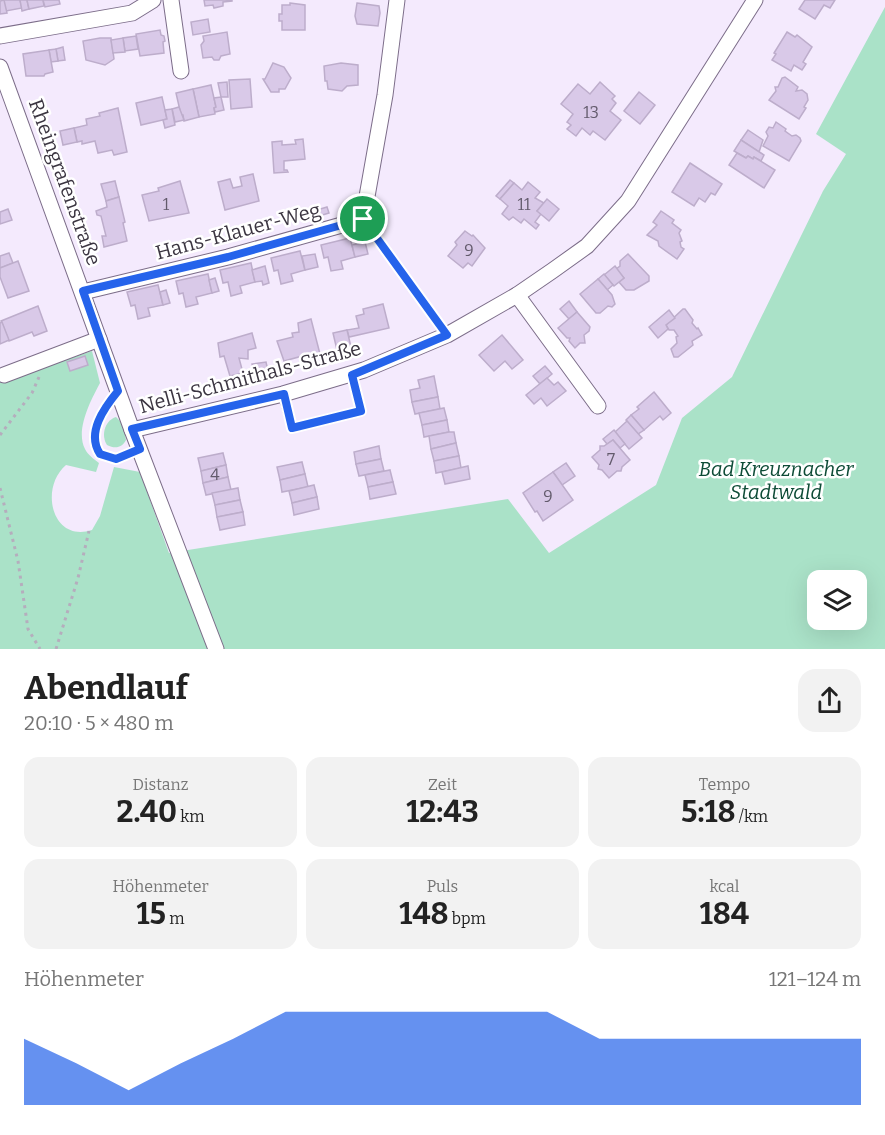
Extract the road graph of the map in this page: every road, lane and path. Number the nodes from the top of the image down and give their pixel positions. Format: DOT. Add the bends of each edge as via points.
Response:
graph roads {
  1 [pos="153,0"];
  2 [pos="171,0"];
  3 [pos="397,0"];
  4 [pos="755,0"];
  5 [pos="0,36"];
  6 [pos="0,67"];
  7 [pos="181,71"];
  8 [pos="363,219"];
  9 [pos="83,291"];
  10 [pos="517,296"];
  11 [pos="447,335"];
  12 [pos="99,339"];
  13 [pos="45,359"];
  14 [pos="3,375"];
  15 [pos="352,375"];
  16 [pos="118,391"];
  17 [pos="284,394"];
  18 [pos="598,406"];
  19 [pos="132,429"];
  20 [pos="0,435"];
  21 [pos="140,449"];
  22 [pos="0,488"];
  23 [pos="89,531"];
  24 [pos="39,649"];
  25 [pos="56,649"];
  26 [pos="216,649"];
  1 -- 5 [label="street" via="132,13"];
  2 -- 7 [label="street"];
  3 -- 8 [label="street"];
  4 -- 10 [label="street, Nelli-Schmithals-Straße" via="616,216 587,246"];
  6 -- 9 [label="street, Rheingrafenstraße"];
  8 -- 9 [label="street, Hans-Klauer-Weg" via="228,257"];
  8 -- 11 [label="path"];
  9 -- 12 [label="street, Rheingrafenstraße"];
  10 -- 11 [label="street, Nelli-Schmithals-Straße"];
  10 -- 18 [label="street"];
  11 -- 15 [label="street, Nelli-Schmithals-Straße"];
  12 -- 13 [label="street"];
  12 -- 16 [label="street, Rheingrafenstraße"];
  13 -- 14 [label="street"];
  13 -- 20 [label="path" via="32,393"];
  15 -- 17 [label="street, Nelli-Schmithals-Straße"];
  15 -- 17 [label="lane" via="361,411 292,428"];
  16 -- 19 [label="street, Rheingrafenstraße"];
  16 -- 21 [label="lane" via="96,429 96,446 100,454 116,459"];
  17 -- 19 [label="street, Nelli-Schmithals-Straße"];
  19 -- 21 [label="street, Rheingrafenstraße"];
  21 -- 26 [label="street, Rheingrafenstraße"];
  22 -- 24 [label="path" via="18,561 27,629"];
  23 -- 25 [label="path"];
}
